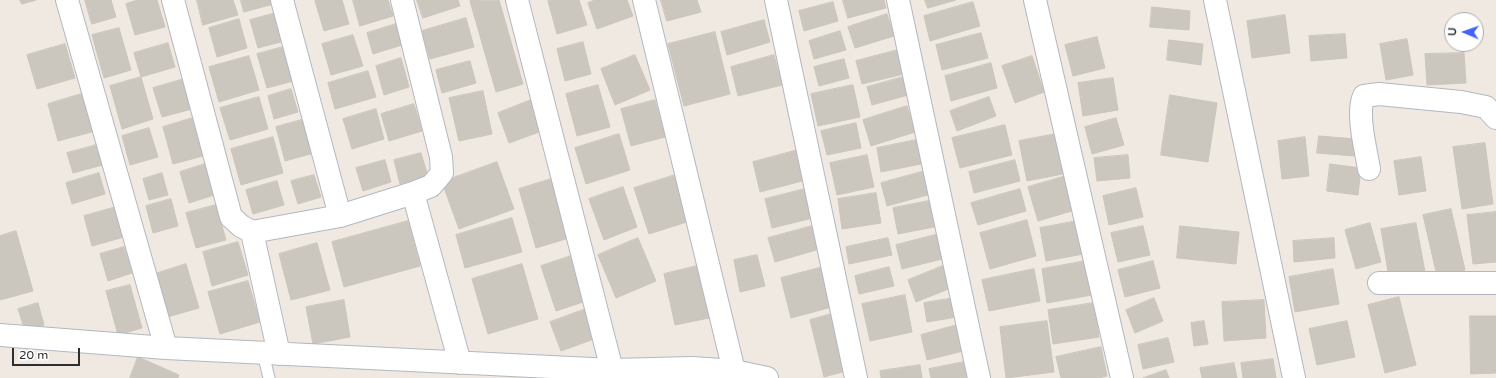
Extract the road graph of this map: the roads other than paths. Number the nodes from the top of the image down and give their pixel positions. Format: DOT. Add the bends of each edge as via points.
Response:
graph roads {
  1 [pos="67,0"];
  2 [pos="173,0"];
  3 [pos="282,0"];
  4 [pos="402,0"];
  5 [pos="518,0"];
  6 [pos="644,0"];
  7 [pos="776,0"];
  8 [pos="898,0"];
  9 [pos="1035,0"];
  10 [pos="1215,0"];
  11 [pos="1496,118"];
  12 [pos="1369,169"];
  13 [pos="413,193"];
  14 [pos="340,216"];
  15 [pos="252,232"];
  16 [pos="1379,283"];
  17 [pos="1496,283"];
  18 [pos="0,335"];
  19 [pos="166,348"];
  20 [pos="271,353"];
  21 [pos="460,363"];
  22 [pos="612,370"];
  23 [pos="733,374"];
  24 [pos="269,378"];
  25 [pos="767,378"];
  26 [pos="856,378"];
  27 [pos="979,378"];
  28 [pos="1122,378"];
  29 [pos="1294,378"];
  1 -- 19 [label="street"];
  2 -- 15 [label="street" via="231,216"];
  3 -- 14 [label="street"];
  4 -- 13 [label="street" via="441,157 442,173 431,186"];
  5 -- 22 [label="street"];
  6 -- 23 [label="street"];
  7 -- 26 [label="street"];
  8 -- 27 [label="street"];
  9 -- 28 [label="street"];
  10 -- 29 [label="street"];
  11 -- 12 [label="street" via="1486,108 1461,102 1379,94 1364,96 1361,112"];
  13 -- 14 [label="street"];
  13 -- 21 [label="street"];
  14 -- 15 [label="street"];
  15 -- 20 [label="street"];
  16 -- 17 [label="street"];
  18 -- 19 [label="street"];
  19 -- 20 [label="street"];
  20 -- 21 [label="street"];
  20 -- 24 [label="lane"];
  21 -- 22 [label="street"];
  22 -- 23 [label="street" via="693,368"];
  23 -- 25 [label="street"];
}
